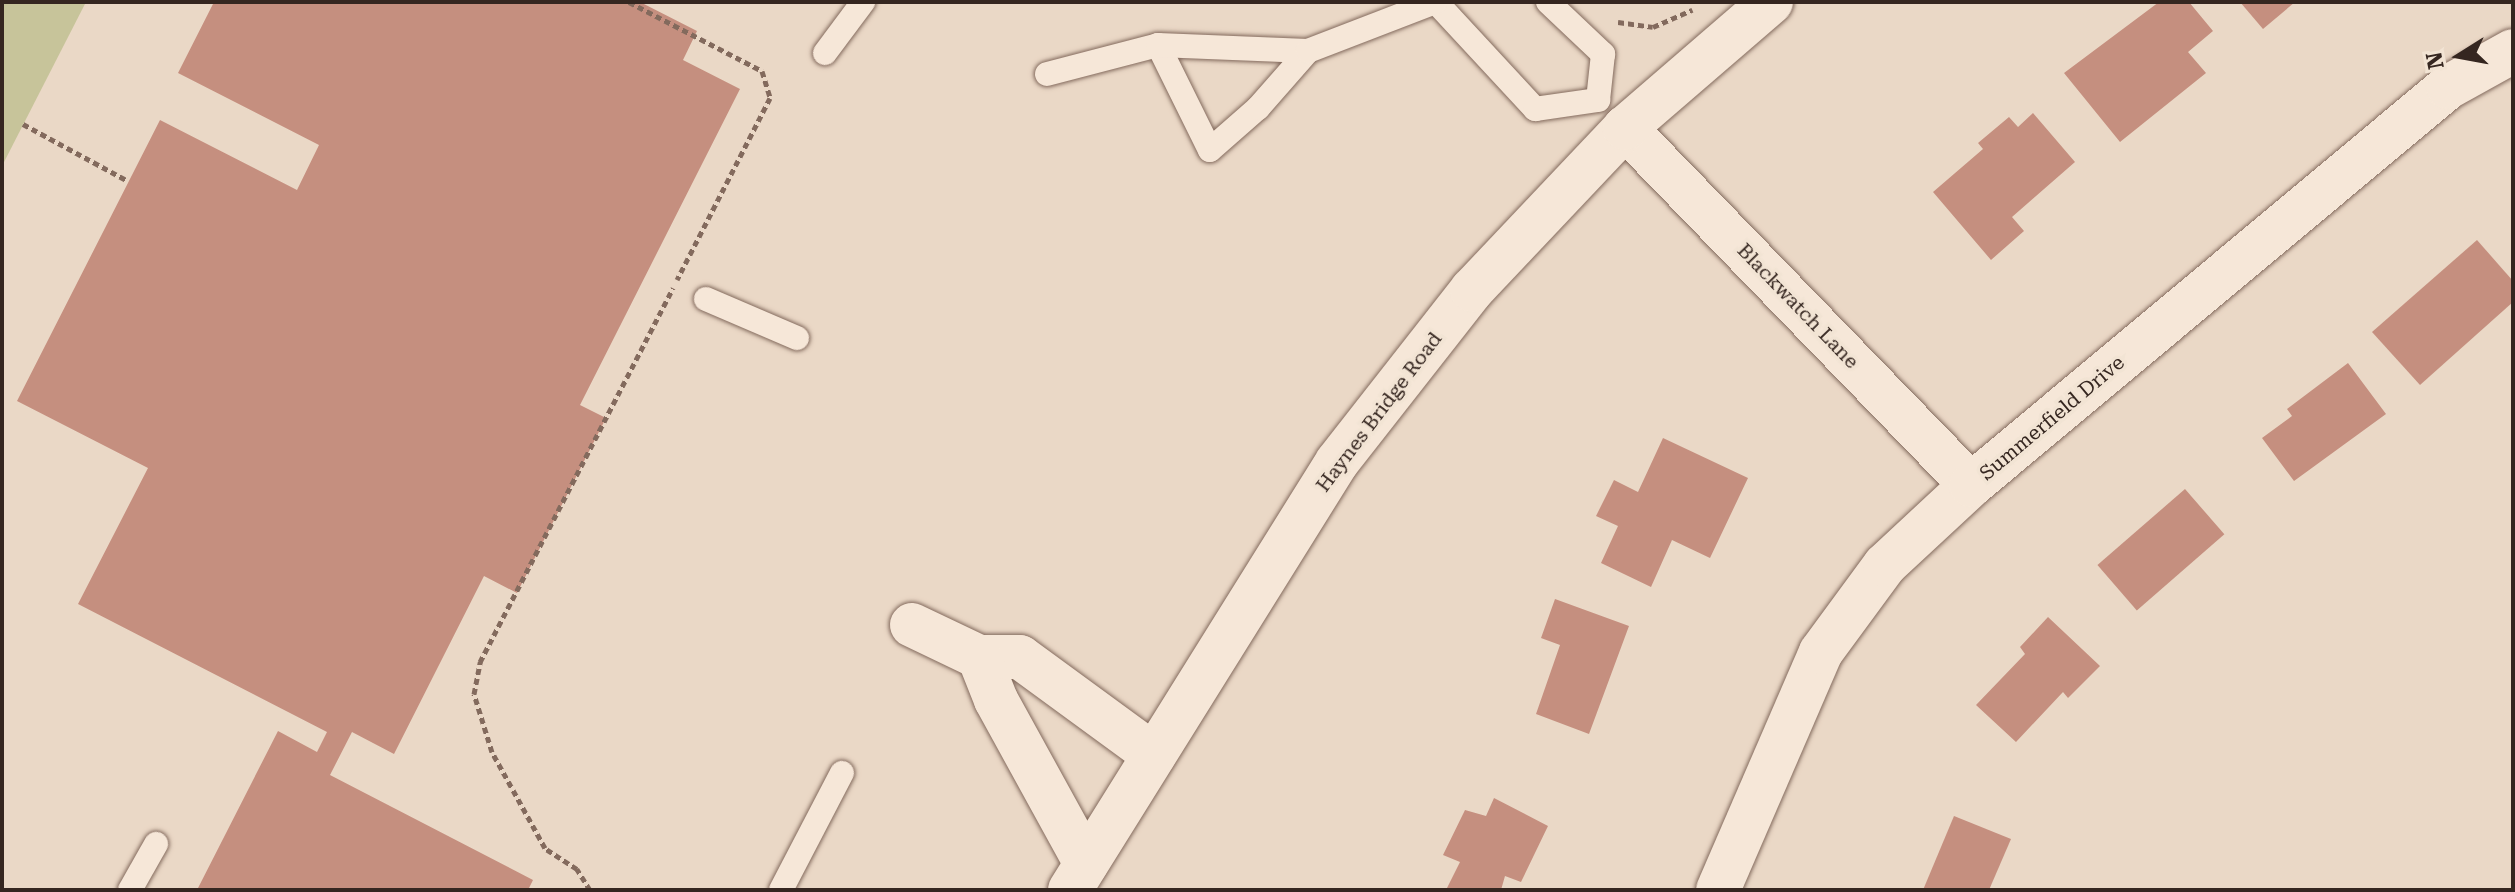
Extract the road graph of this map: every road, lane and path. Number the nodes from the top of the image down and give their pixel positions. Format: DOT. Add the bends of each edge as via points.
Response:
graph roads {
  1 [pos="629,2"];
  2 [pos="863,2"];
  3 [pos="1435,2"];
  4 [pos="1548,2"];
  5 [pos="1771,2"];
  6 [pos="1697,8"];
  7 [pos="1610,19"];
  8 [pos="1158,45"];
  9 [pos="1308,51"];
  10 [pos="2513,51"];
  11 [pos="825,53"];
  12 [pos="1047,74"];
  13 [pos="1612,114"];
  14 [pos="23,124"];
  15 [pos="128,181"];
  16 [pos="706,299"];
  17 [pos="797,338"];
  18 [pos="1971,485"];
  19 [pos="912,625"];
  20 [pos="979,657"];
  21 [pos="1154,755"];
  22 [pos="842,773"];
  23 [pos="156,844"];
  24 [pos="1078,877"];
  25 [pos="130,890"];
  26 [pos="590,890"];
  27 [pos="781,890"];
  28 [pos="1718,890"];
  1 -- 26 [label="path" via="762,71 770,98 480,662 474,694 492,752 545,848 577,869"];
  2 -- 11 [label="lane"];
  3 -- 9 [label="lane"];
  3 -- 13 [label="lane" via="1535,109"];
  4 -- 13 [label="lane" via="1603,54"];
  5 -- 13 [label="street, Haynes Bridge Road"];
  6 -- 7 [label="path" via="1653,27"];
  8 -- 9 [label="lane"];
  8 -- 9 [label="lane" via="1210,150 1258,108"];
  8 -- 12 [label="lane"];
  10 -- 18 [label="street, Summerfield Drive" via="2448,87"];
  13 -- 18 [label="street, Blackwatch Lane"];
  13 -- 21 [label="street, Haynes Bridge Road" via="1337,462"];
  14 -- 15 [label="path"];
  16 -- 17 [label="lane"];
  18 -- 28 [label="street, Summerfield Drive" via="1885,565 1821,652"];
  19 -- 20 [label="street"];
  20 -- 21 [label="street" via="1020,657"];
  20 -- 24 [label="street"];
  21 -- 24 [label="street, Haynes Bridge Road"];
  22 -- 27 [label="lane"];
  23 -- 25 [label="lane"];
}
